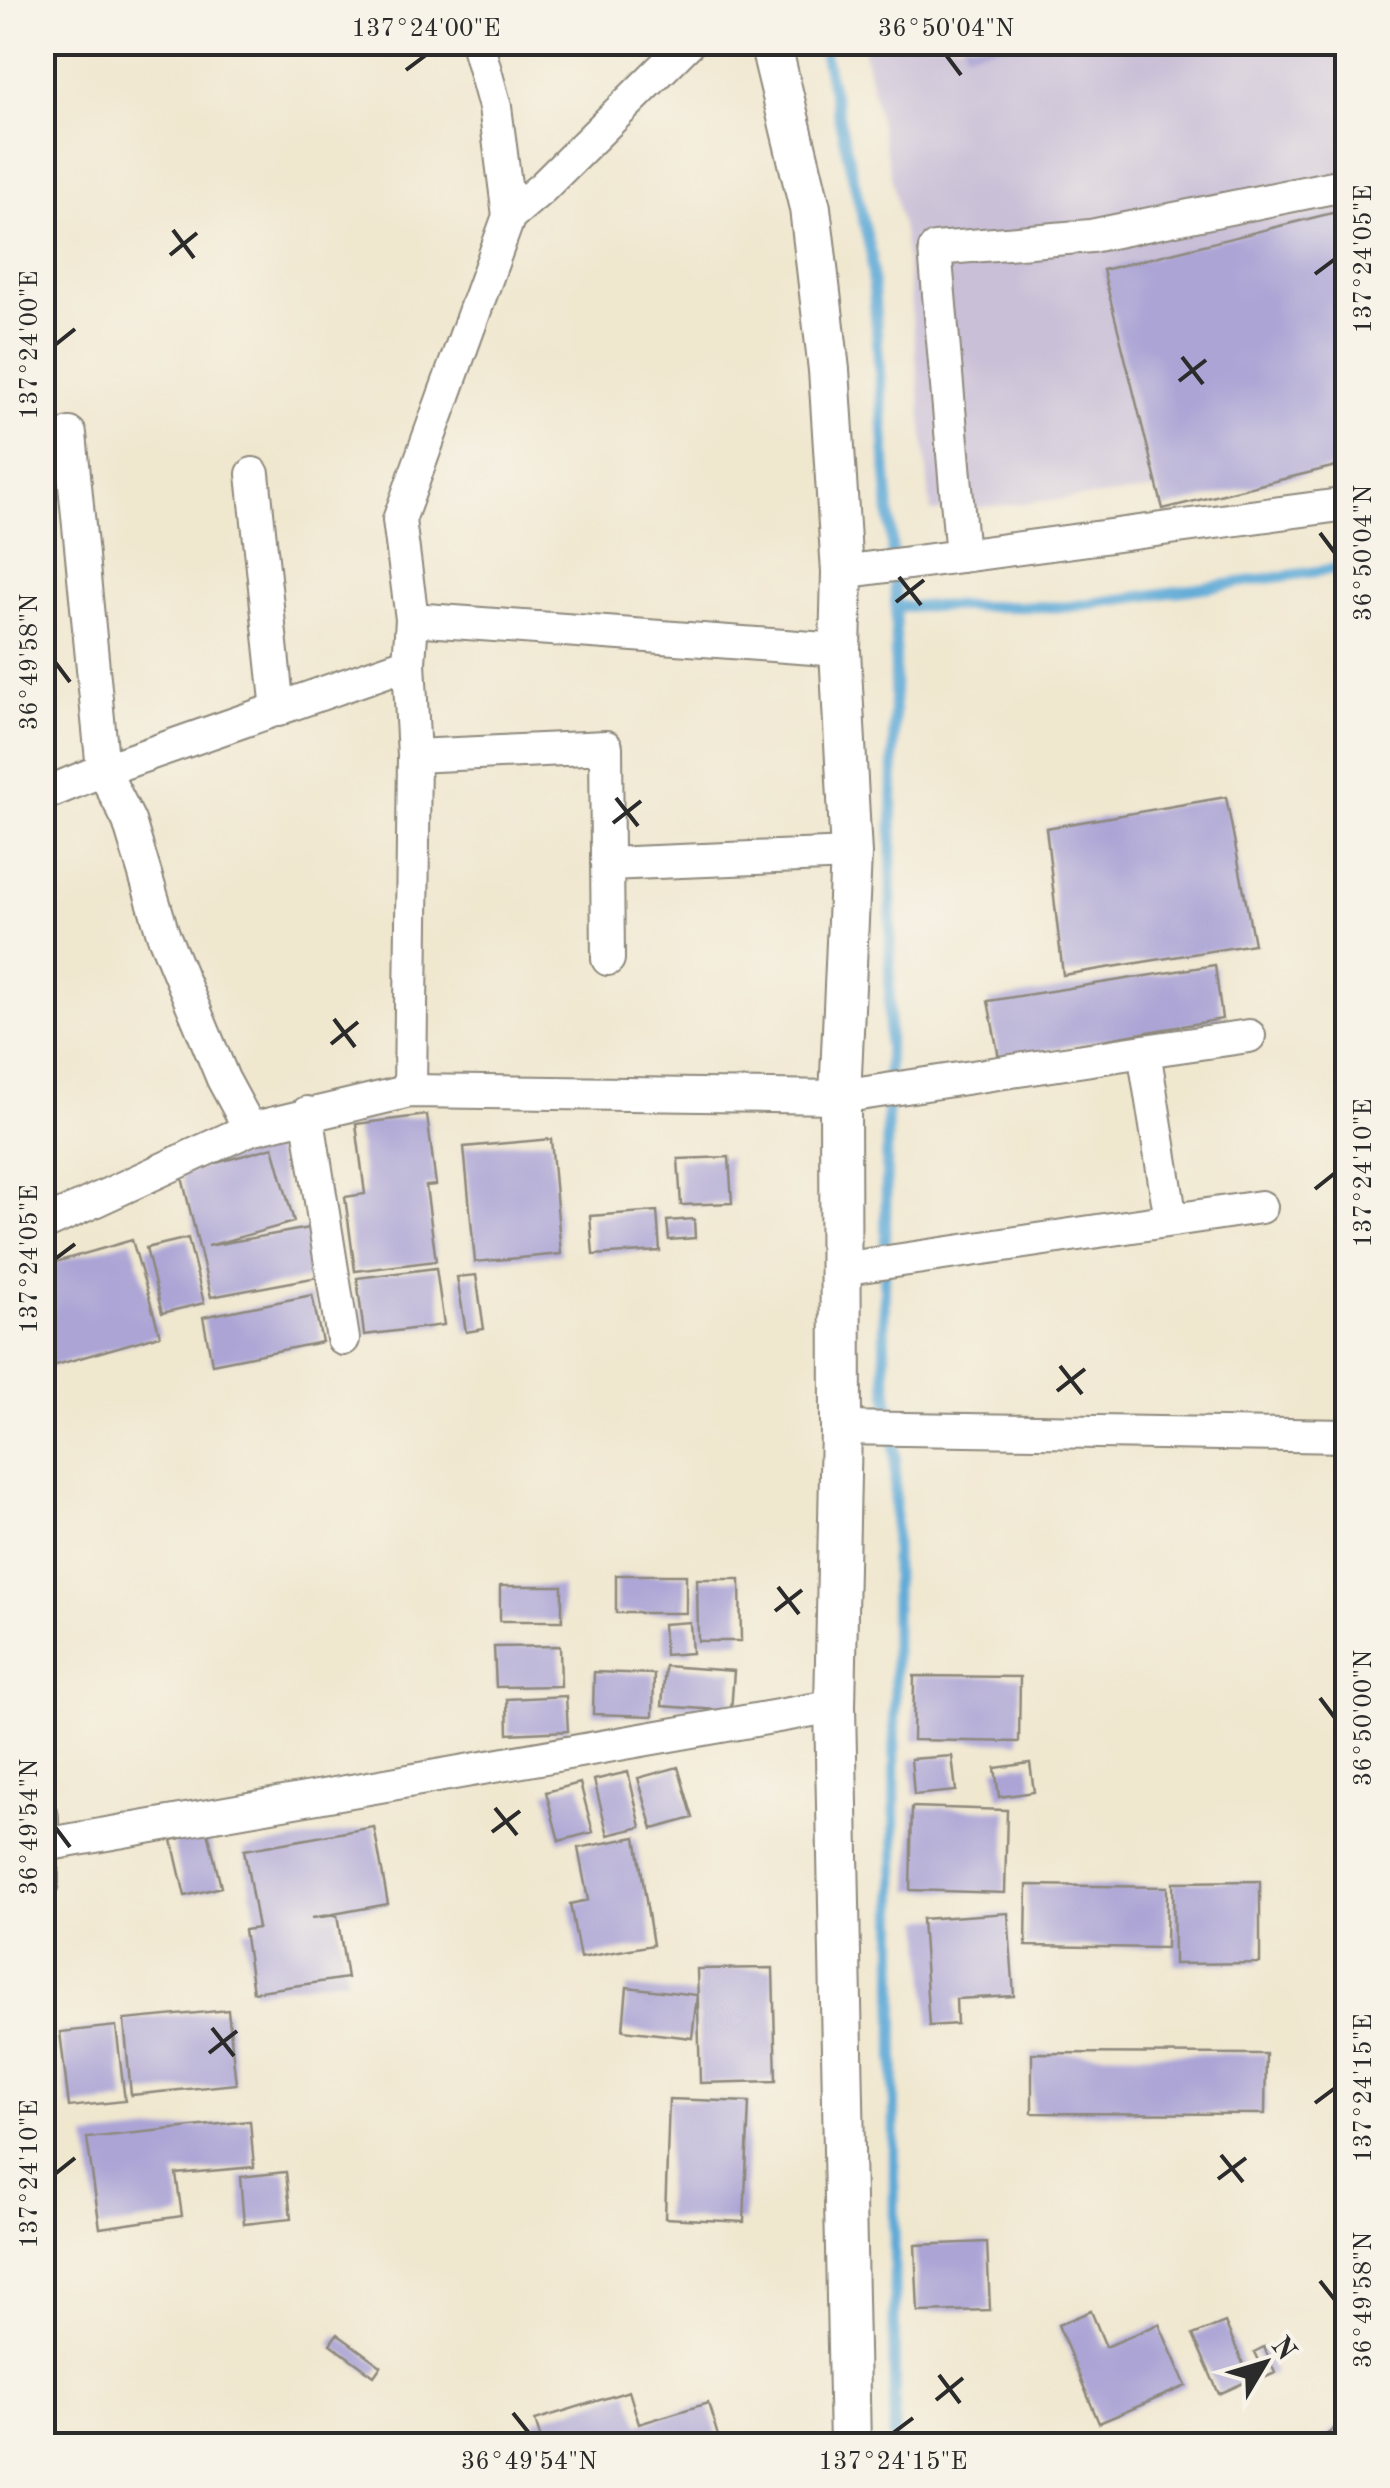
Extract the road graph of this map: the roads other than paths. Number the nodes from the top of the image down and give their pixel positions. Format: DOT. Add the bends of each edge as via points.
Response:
graph roads {
  1 [pos="477,42"];
  2 [pos="688,42"];
  3 [pos="770,42"];
  4 [pos="1348,184"];
  5 [pos="509,216"];
  6 [pos="70,434"];
  7 [pos="253,474"];
  8 [pos="1348,504"];
  9 [pos="962,556"];
  10 [pos="842,572"];
  11 [pos="412,619"];
  12 [pos="840,650"];
  13 [pos="409,663"];
  14 [pos="278,710"];
  15 [pos="414,756"];
  16 [pos="103,770"];
  17 [pos="42,795"];
  18 [pos="851,854"];
  19 [pos="606,864"];
  20 [pos="608,960"];
  21 [pos="1250,1036"];
  22 [pos="1144,1051"];
  23 [pos="410,1092"];
  24 [pos="840,1096"];
  25 [pos="307,1114"];
  26 [pos="250,1129"];
  27 [pos="1261,1207"];
  28 [pos="1172,1220"];
  29 [pos="42,1225"];
  30 [pos="841,1269"];
  31 [pos="343,1339"];
  32 [pos="842,1428"];
  33 [pos="1348,1436"];
  34 [pos="835,1706"];
  35 [pos="43,1831"];
  36 [pos="42,1884"];
  37 [pos="850,2446"];
  1 -- 5 [label="street" via="495,107"];
  2 -- 5 [label="street"];
  3 -- 10 [label="street" via="810,208 830,370"];
  4 -- 9 [label="street" via="1091,236 935,248"];
  5 -- 11 [label="street" via="399,520"];
  6 -- 16 [label="street"];
  7 -- 14 [label="street"];
  8 -- 9 [label="street"];
  9 -- 10 [label="street"];
  10 -- 12 [label="street"];
  11 -- 12 [label="street"];
  11 -- 13 [label="street"];
  12 -- 18 [label="street"];
  13 -- 14 [label="street"];
  13 -- 15 [label="street"];
  14 -- 16 [label="street"];
  15 -- 19 [label="street" via="606,747"];
  15 -- 23 [label="street"];
  16 -- 17 [label="street"];
  16 -- 26 [label="street" via="130,821 170,952"];
  18 -- 19 [label="street"];
  18 -- 24 [label="street"];
  19 -- 20 [label="street"];
  21 -- 22 [label="street"];
  22 -- 24 [label="street"];
  22 -- 28 [label="street"];
  23 -- 24 [label="street"];
  23 -- 25 [label="street"];
  24 -- 30 [label="street"];
  25 -- 26 [label="street"];
  25 -- 31 [label="street"];
  26 -- 29 [label="street"];
  27 -- 28 [label="street"];
  28 -- 30 [label="street"];
  30 -- 32 [label="street"];
  32 -- 33 [label="street"];
  32 -- 34 [label="street"];
  34 -- 35 [label="street"];
  34 -- 37 [label="street"];
  35 -- 36 [label="street"];
}
